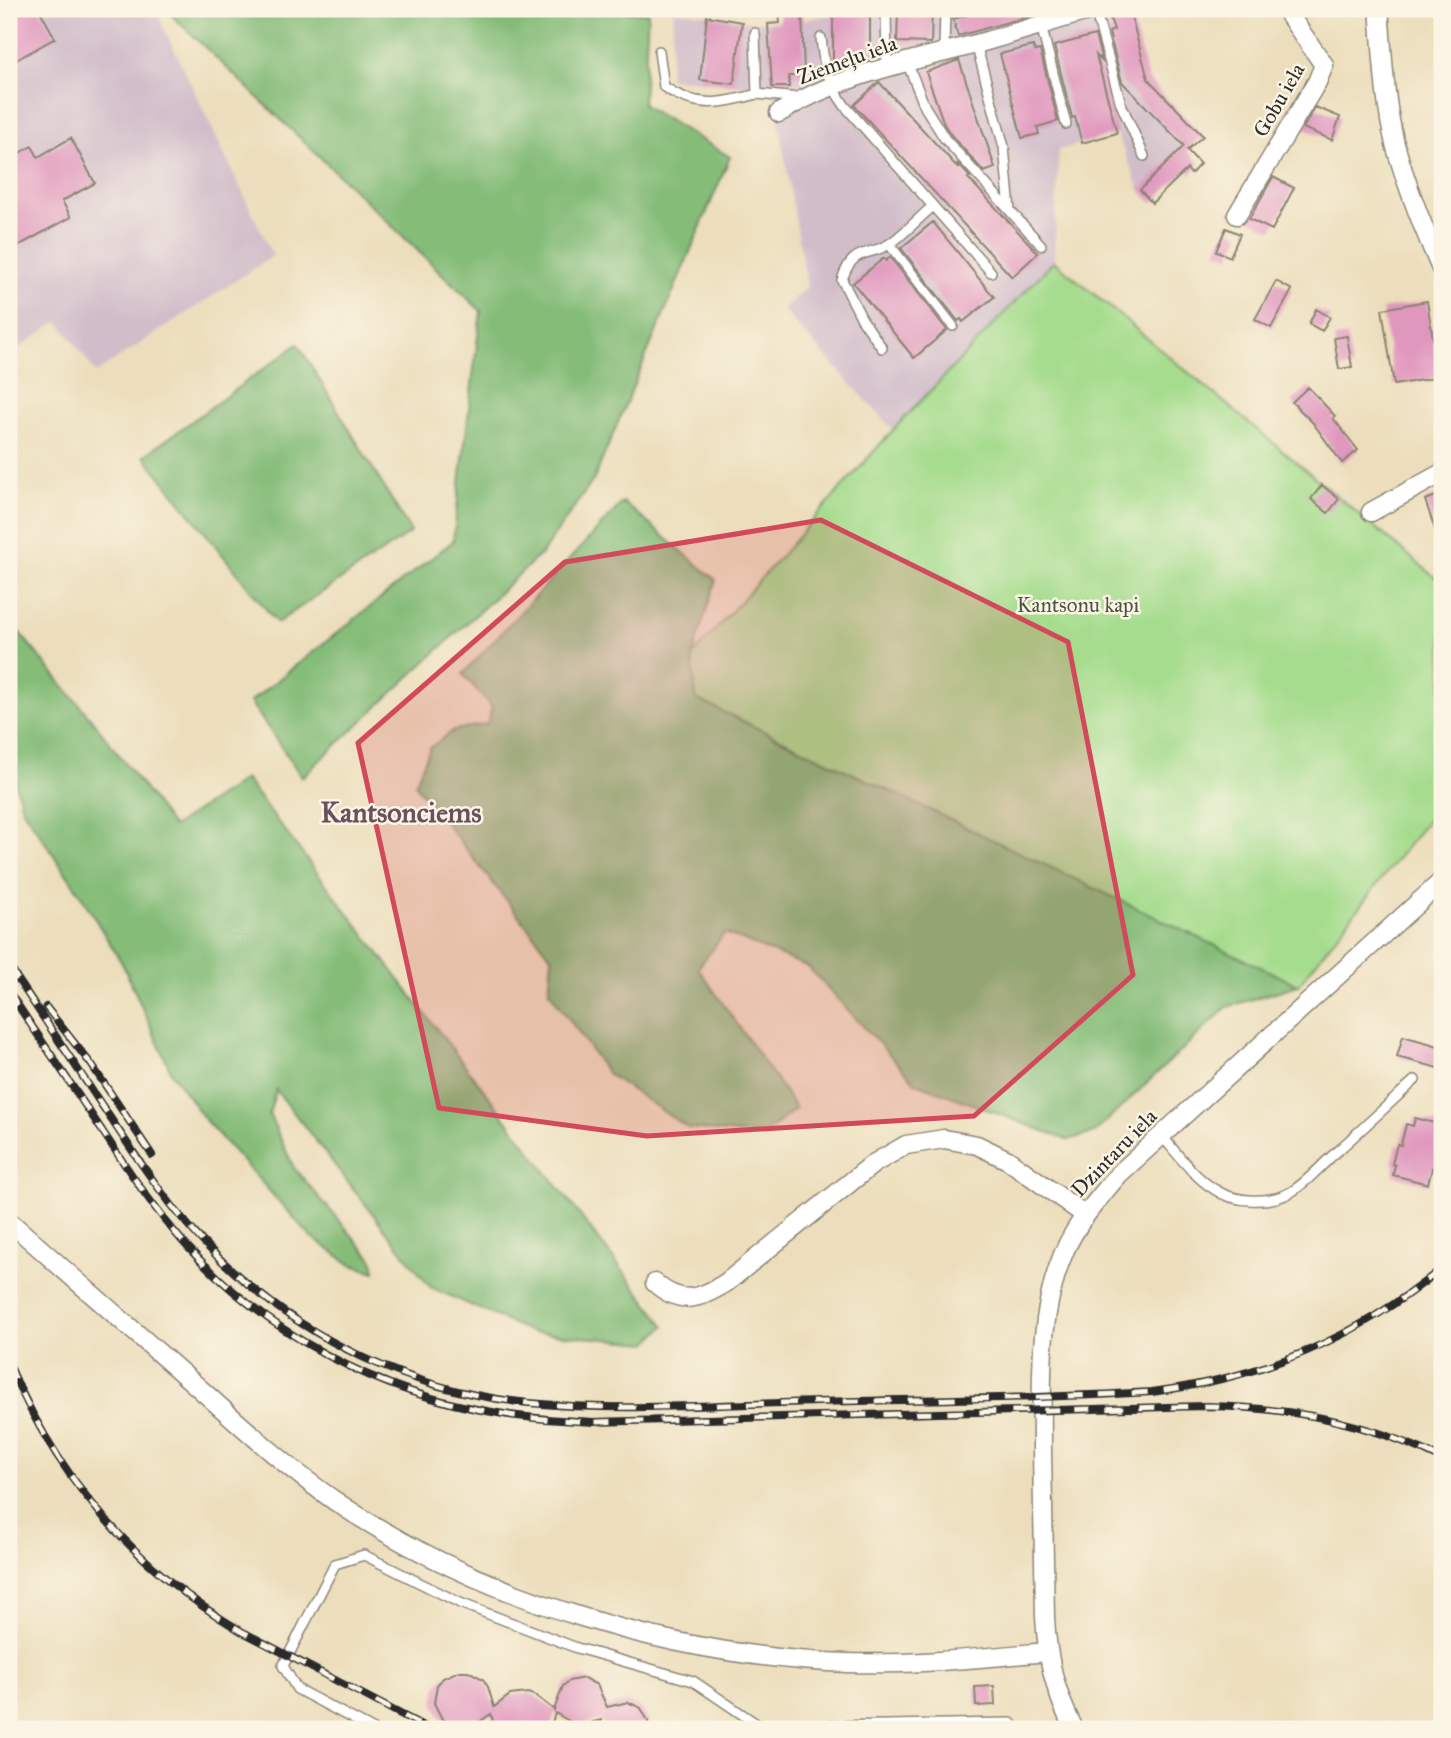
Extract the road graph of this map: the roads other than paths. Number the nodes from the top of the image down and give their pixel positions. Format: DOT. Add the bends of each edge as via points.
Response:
graph roads {
  1 [pos="886,9"];
  2 [pos="945,9"];
  3 [pos="1095,9"];
  4 [pos="1285,9"];
  5 [pos="1379,9"];
  6 [pos="1041,25"];
  7 [pos="755,33"];
  8 [pos="821,38"];
  9 [pos="976,44"];
  10 [pos="659,51"];
  11 [pos="944,52"];
  12 [pos="907,62"];
  13 [pos="887,68"];
  14 [pos="831,86"];
  15 [pos="757,94"];
  16 [pos="802,98"];
  17 [pos="779,113"];
  18 [pos="1066,124"];
  19 [pos="1144,156"];
  20 [pos="933,206"];
  21 [pos="1010,210"];
  22 [pos="1237,215"];
  23 [pos="889,244"];
  24 [pos="1041,245"];
  25 [pos="1442,271"];
  26 [pos="991,272"];
  27 [pos="953,326"];
  28 [pos="882,348"];
  29 [pos="1442,473"];
  30 [pos="1371,512"];
  31 [pos="1442,881"];
  32 [pos="1415,1080"];
  33 [pos="1161,1135"];
  34 [pos="1085,1215"];
  35 [pos="9,1221"];
  36 [pos="655,1283"];
  37 [pos="1047,1652"];
  38 [pos="917,1726"];
  39 [pos="760,1728"];
  40 [pos="372,1729"];
  41 [pos="1015,1729"];
  42 [pos="1074,1729"];
  1 -- 13 [label="lane"];
  2 -- 11 [label="lane"];
  3 -- 6 [label="street, Ziemeļu iela"];
  3 -- 19 [label="lane" via="1121,104"];
  4 -- 22 [label="street, Gobu iela" via="1324,65"];
  5 -- 25 [label="street" via="1391,123 1408,188"];
  6 -- 9 [label="street, Ziemeļu iela"];
  6 -- 18 [label="lane"];
  7 -- 15 [label="lane"];
  8 -- 14 [label="lane"];
  9 -- 11 [label="street, Ziemeļu iela"];
  9 -- 21 [label="lane" via="1004,148"];
  10 -- 15 [label="lane" via="664,87 677,95 697,103 726,103"];
  11 -- 12 [label="street, Ziemeļu iela"];
  12 -- 13 [label="street, Ziemeļu iela"];
  12 -- 21 [label="lane" via="925,107 945,139"];
  13 -- 14 [label="street, Ziemeļu iela"];
  14 -- 16 [label="street, Ziemeļu iela"];
  14 -- 20 [label="lane"];
  15 -- 16 [label="lane"];
  16 -- 17 [label="street, Ziemeļu iela"];
  20 -- 23 [label="lane"];
  20 -- 26 [label="lane"];
  21 -- 24 [label="lane"];
  23 -- 27 [label="lane"];
  23 -- 28 [label="lane" via="864,252 847,266 842,281"];
  29 -- 30 [label="street"];
  31 -- 33 [label="street, Dzintaru iela"];
  32 -- 33 [label="lane" via="1300,1185 1272,1199 1233,1198 1214,1190"];
  33 -- 34 [label="street, Dzintaru iela" via="1119,1174"];
  34 -- 36 [label="street" via="1008,1160 977,1145 944,1139 906,1145 873,1164 705,1296 667,1294"];
  34 -- 37 [label="street, Dzintaru iela" via="1052,1283 1041,1365"];
  35 -- 37 [label="street" via="266,1447 334,1500 399,1540 470,1575 553,1607 717,1650 848,1663 948,1661"];
  37 -- 42 [label="street, Dzintaru iela" via="1059,1701"];
  38 -- 39 [label="lane"];
  38 -- 41 [label="lane" via="1011,1723"];
  39 -- 40 [label="lane" via="693,1681 577,1648 473,1608 364,1555 335,1564 283,1666 297,1689"];
}
